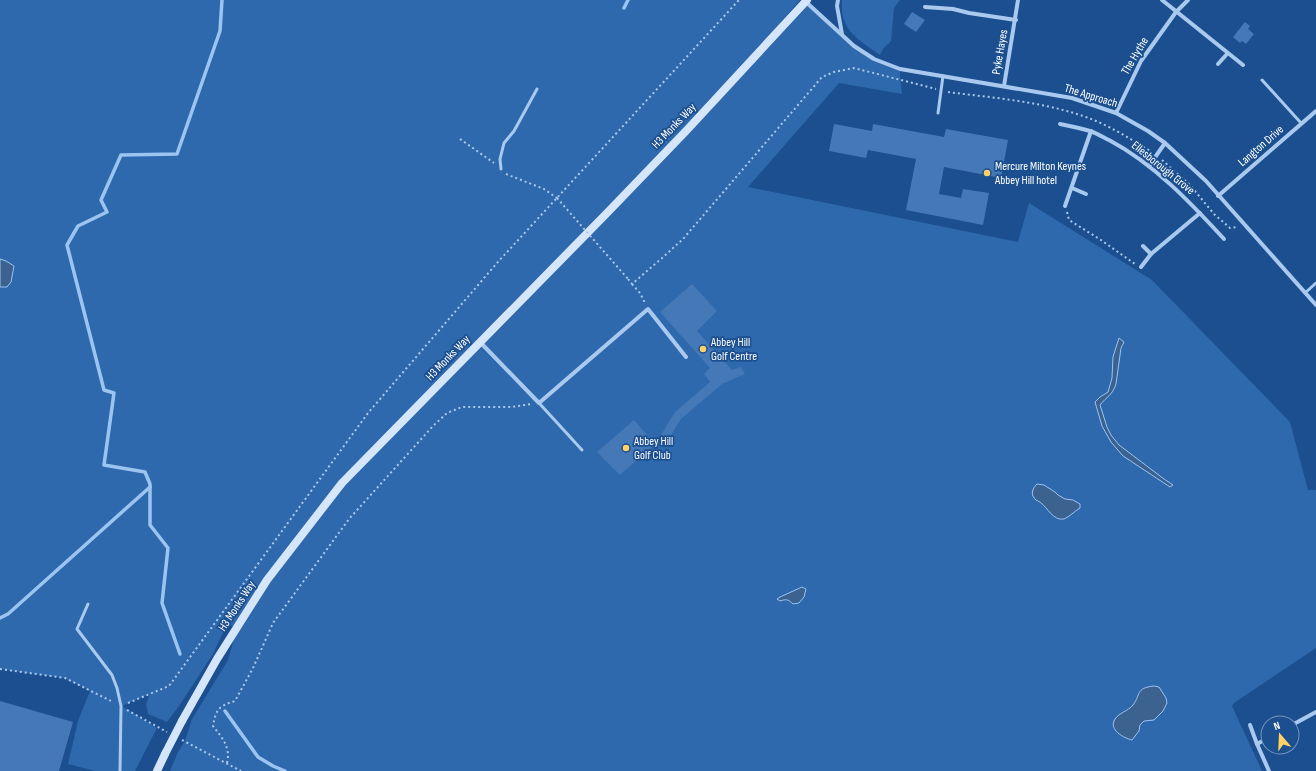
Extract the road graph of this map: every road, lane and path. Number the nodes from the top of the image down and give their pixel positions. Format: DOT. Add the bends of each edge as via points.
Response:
graph roads {
  1 [pos="739,0"];
  2 [pos="838,0"];
  3 [pos="1018,0"];
  4 [pos="1162,0"];
  5 [pos="1188,0"];
  6 [pos="806,1"];
  7 [pos="925,7"];
  8 [pos="1176,12"];
  9 [pos="1016,20"];
  10 [pos="842,34"];
  11 [pos="1227,54"];
  12 [pos="1218,64"];
  13 [pos="1243,66"];
  14 [pos="943,76"];
  15 [pos="1262,80"];
  16 [pos="1004,86"];
  17 [pos="537,89"];
  18 [pos="941,91"];
  19 [pos="1316,111"];
  20 [pos="938,112"];
  21 [pos="1116,113"];
  22 [pos="1301,123"];
  23 [pos="1060,124"];
  24 [pos="1091,131"];
  25 [pos="1165,143"];
  26 [pos="1157,156"];
  27 [pos="1149,166"];
  28 [pos="501,169"];
  29 [pos="1072,188"];
  30 [pos="1086,194"];
  31 [pos="1218,196"];
  32 [pos="557,198"];
  33 [pos="1065,206"];
  34 [pos="1200,213"];
  35 [pos="1242,222"];
  36 [pos="1224,239"];
  37 [pos="1143,246"];
  38 [pos="1151,254"];
  39 [pos="1142,267"];
  40 [pos="1316,283"];
  41 [pos="632,284"];
  42 [pos="1305,293"];
  43 [pos="1316,305"];
  44 [pos="648,309"];
  45 [pos="479,342"];
  46 [pos="686,357"];
  47 [pos="539,402"];
  48 [pos="582,450"];
  49 [pos="88,604"];
  50 [pos="0,669"];
  51 [pos="121,706"];
  52 [pos="1316,712"];
  53 [pos="1300,721"];
  54 [pos="1250,725"];
  55 [pos="172,734"];
  56 [pos="178,738"];
  57 [pos="1260,742"];
  58 [pos="1257,744"];
  59 [pos="227,763"];
  60 [pos="120,771"];
  61 [pos="156,771"];
  62 [pos="241,771"];
  63 [pos="1269,771"];
  1 -- 32 [label="path"];
  2 -- 10 [label="street"];
  3 -- 9 [label="street, Pyke Hayes"];
  4 -- 8 [label="street"];
  5 -- 8 [label="street, The Hythe"];
  6 -- 10 [label="street, The Approach"];
  6 -- 45 [label="street, H3 Monks Way" via="607,214"];
  7 -- 9 [label="street, Pyke Hayes" via="954,9 969,14"];
  8 -- 11 [label="street"];
  8 -- 21 [label="street, The Hythe" via="1141,61"];
  9 -- 16 [label="street, Pyke Hayes"];
  10 -- 14 [label="street, The Approach" via="854,46 874,59 900,69"];
  11 -- 12 [label="street"];
  11 -- 13 [label="street"];
  14 -- 16 [label="street, The Approach"];
  14 -- 18 [label="lane"];
  15 -- 22 [label="lane"];
  16 -- 21 [label="street, The Approach" via="1072,98"];
  17 -- 28 [label="lane" via="514,131 504,143 500,159"];
  18 -- 20 [label="lane"];
  18 -- 26 [label="path" via="1034,103 1083,116 1128,138"];
  18 -- 41 [label="path" via="854,68 822,77 683,239"];
  19 -- 22 [label="street, Langton Drive"];
  21 -- 25 [label="street, The Approach"];
  22 -- 31 [label="street, Langton Drive"];
  23 -- 24 [label="street, Ellesborough Grove"];
  24 -- 27 [label="street, Ellesborough Grove" via="1121,146"];
  24 -- 29 [label="street"];
  25 -- 26 [label="street"];
  25 -- 31 [label="street, The Approach" via="1206,181"];
  26 -- 27 [label="street"];
  26 -- 35 [label="path" via="1190,185 1214,214 1230,228 1235,228"];
  27 -- 34 [label="street, Ellesborough Grove"];
  29 -- 30 [label="street"];
  29 -- 33 [label="street"];
  31 -- 35 [label="street, The Approach"];
  32 -- 41 [label="path, bridge"];
  32 -- 51 [label="path" via="368,413 169,686"];
  33 -- 39 [label="path" via="1069,220"];
  34 -- 36 [label="street, Ellesborough Grove"];
  34 -- 38 [label="street"];
  35 -- 42 [label="street, The Approach"];
  37 -- 38 [label="street"];
  38 -- 39 [label="street"];
  40 -- 42 [label="lane"];
  41 -- 44 [label="path"];
  42 -- 43 [label="street, The Approach"];
  44 -- 46 [label="street"];
  44 -- 47 [label="street"];
  45 -- 47 [label="street"];
  45 -- 61 [label="street, H3 Monks Way, bridge" via="342,483 267,580 217,659"];
  47 -- 48 [label="lane"];
  47 -- 59 [label="path" via="512,407 462,407 447,413 349,519 273,623 235,701 221,706 214,716 213,726 224,741 229,755"];
  49 -- 51 [label="lane" via="77,629 112,675"];
  50 -- 51 [label="path" via="64,678"];
  51 -- 55 [label="path"];
  51 -- 60 [label="lane"];
  52 -- 53 [label="street"];
  54 -- 58 [label="street"];
  56 -- 59 [label="path"];
  57 -- 58 [label="street"];
  58 -- 63 [label="street"];
  59 -- 62 [label="path"];
}
